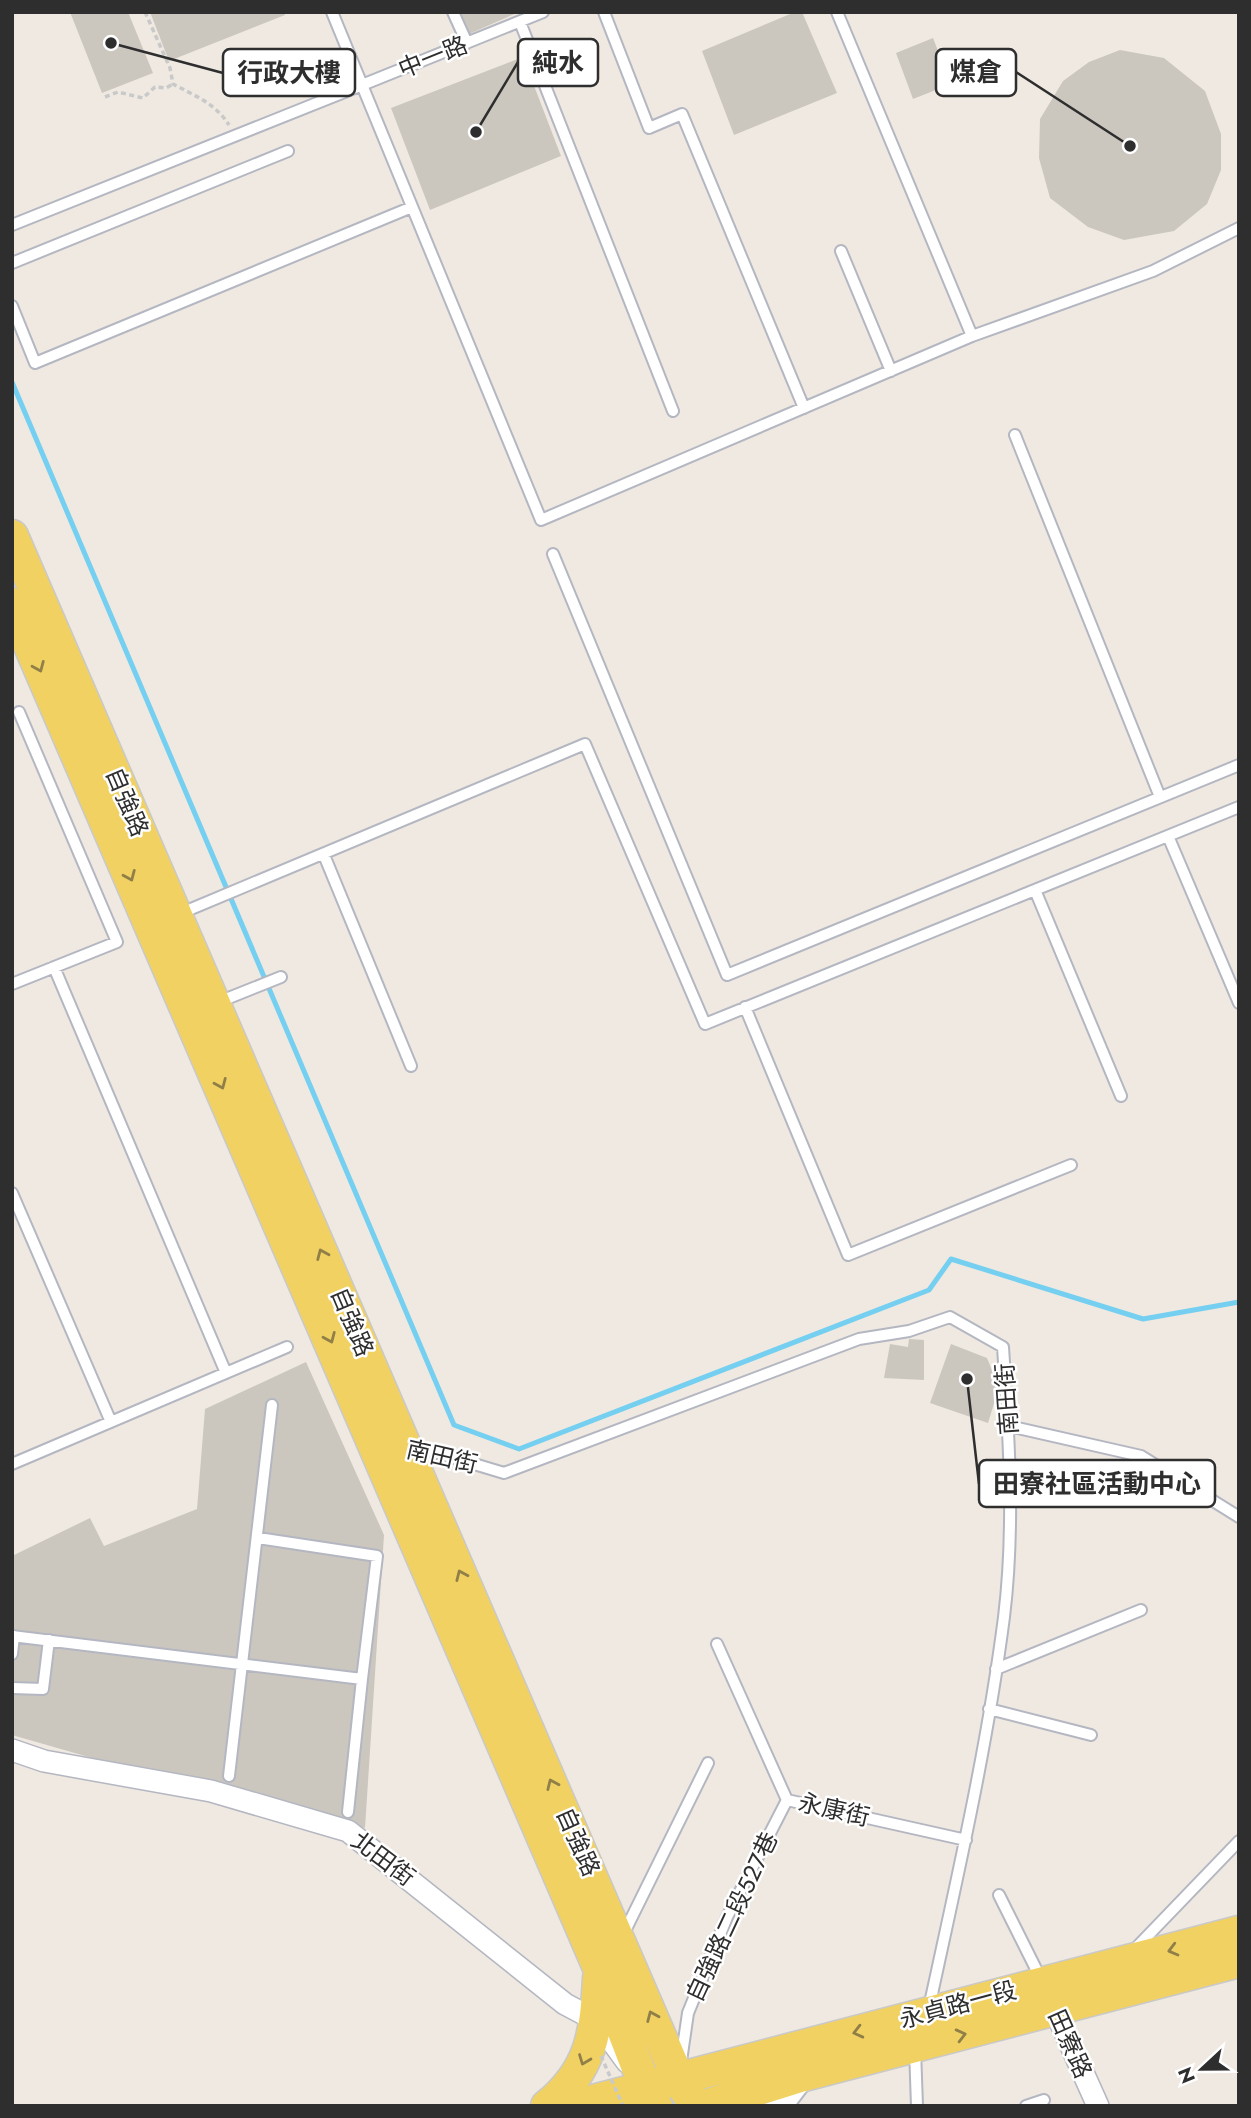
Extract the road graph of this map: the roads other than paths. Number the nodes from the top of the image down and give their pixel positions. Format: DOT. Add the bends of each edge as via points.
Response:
graph roads {
  1 [pos="332,12"];
  2 [pos="453,12"];
  3 [pos="543,12"];
  4 [pos="604,12"];
  5 [pos="838,12"];
  6 [pos="520,22"];
  7 [pos="467,43"];
  8 [pos="362,85"];
  9 [pos="288,151"];
  10 [pos="412,207"];
  11 [pos="12,225"];
  12 [pos="1239,228"];
  13 [pos="841,251"];
  14 [pos="12,263"];
  15 [pos="12,306"];
  16 [pos="16,326"];
  17 [pos="972,336"];
  18 [pos="891,371"];
  19 [pos="804,408"];
  20 [pos="673,411"];
  21 [pos="1015,435"];
  22 [pos="12,536"];
  23 [pos="553,554"];
  24 [pos="12,604"];
  25 [pos="19,712"];
  26 [pos="1239,765"];
  27 [pos="1160,797"];
  28 [pos="1239,807"];
  29 [pos="1168,836"];
  30 [pos="324,855"];
  31 [pos="1035,890"];
  32 [pos="164,921"];
  33 [pos="54,967"];
  34 [pos="281,977"];
  35 [pos="12,984"];
  36 [pos="1239,1003"];
  37 [pos="215,1004"];
  38 [pos="745,1007"];
  39 [pos="411,1066"];
  40 [pos="1121,1096"];
  41 [pos="1071,1165"];
  42 [pos="12,1193"];
  43 [pos="287,1347"];
  44 [pos="226,1373"];
  45 [pos="272,1405"];
  46 [pos="111,1422"];
  47 [pos="1009,1426"];
  48 [pos="391,1448"];
  49 [pos="12,1464"];
  50 [pos="1239,1517"];
  51 [pos="258,1538"];
  52 [pos="1141,1609"];
  53 [pos="13,1636"];
  54 [pos="49,1640"];
  55 [pos="716,1644"];
  56 [pos="12,1654"];
  57 [pos="242,1664"];
  58 [pos="996,1669"];
  59 [pos="362,1679"];
  60 [pos="12,1688"];
  61 [pos="989,1709"];
  62 [pos="1091,1735"];
  63 [pos="12,1750"];
  64 [pos="708,1763"];
  65 [pos="229,1776"];
  66 [pos="787,1800"];
  67 [pos="348,1812"];
  68 [pos="965,1840"];
  69 [pos="1239,1841"];
  70 [pos="999,1895"];
  71 [pos="1239,1933"];
  72 [pos="620,1940"];
  73 [pos="1239,1961"];
  74 [pos="1121,1963"];
  75 [pos="600,1970"];
  76 [pos="1043,1982"];
  77 [pos="1055,2011"];
  78 [pos="597,2021"];
  79 [pos="921,2031"];
  80 [pos="678,2078"];
  81 [pos="788,2097"];
  82 [pos="641,2099"];
  83 [pos="1044,2100"];
  84 [pos="547,2106"];
  85 [pos="574,2106"];
  86 [pos="696,2106"];
  87 [pos="705,2106"];
  88 [pos="917,2106"];
  89 [pos="1026,2106"];
  90 [pos="1098,2106"];
  1 -- 8 [label="lane"];
  2 -- 7 [label="lane"];
  3 -- 6 [label="lane, 中一路"];
  4 -- 19 [label="lane" via="649,128 682,114"];
  5 -- 17 [label="lane"];
  6 -- 7 [label="lane, 中一路"];
  6 -- 20 [label="lane"];
  7 -- 8 [label="lane, 中一路"];
  8 -- 10 [label="lane"];
  8 -- 11 [label="lane, 中一路"];
  9 -- 14 [label="lane"];
  10 -- 16 [label="lane" via="35,363"];
  10 -- 19 [label="lane" via="541,520"];
  12 -- 17 [label="lane" via="1153,271"];
  13 -- 18 [label="lane"];
  15 -- 16 [label="lane"];
  17 -- 18 [label="lane"];
  18 -- 19 [label="lane"];
  21 -- 27 [label="lane"];
  22 -- 32 [label="main road, 自強路"];
  23 -- 27 [label="lane" via="727,975"];
  24 -- 32 [label="main road, 自強路, one-way"];
  25 -- 33 [label="lane" via="117,942"];
  26 -- 27 [label="lane"];
  28 -- 29 [label="lane"];
  29 -- 31 [label="lane"];
  29 -- 36 [label="lane"];
  30 -- 32 [label="lane"];
  30 -- 38 [label="lane" via="585,744 705,1024"];
  30 -- 39 [label="lane"];
  31 -- 38 [label="lane"];
  31 -- 40 [label="lane"];
  32 -- 37 [label="main road, 自強路"];
  33 -- 35 [label="lane"];
  33 -- 44 [label="lane"];
  34 -- 37 [label="lane"];
  37 -- 48 [label="main road, 自強路"];
  38 -- 41 [label="lane" via="848,1255"];
  42 -- 46 [label="lane"];
  43 -- 44 [label="lane"];
  44 -- 46 [label="lane"];
  45 -- 51 [label="lane"];
  46 -- 49 [label="lane"];
  47 -- 48 [label="lane, 南田街" via="1003,1347 950,1317 909,1331 859,1339 504,1473"];
  47 -- 50 [label="lane" via="1141,1456"];
  47 -- 58 [label="lane, 南田街" via="1004,1615"];
  72 -- 48 [label="main road, 自強路, one-way"];
  48 -- 75 [label="main road, 自強路"];
  51 -- 57 [label="lane"];
  51 -- 59 [label="lane" via="377,1556"];
  52 -- 58 [label="lane"];
  53 -- 54 [label="lane"];
  53 -- 56 [label="lane"];
  54 -- 57 [label="lane"];
  54 -- 60 [label="lane" via="43,1689"];
  55 -- 66 [label="lane, 永康街"];
  57 -- 59 [label="lane"];
  57 -- 65 [label="lane"];
  58 -- 61 [label="lane, 南田街"];
  59 -- 67 [label="lane"];
  61 -- 62 [label="lane"];
  61 -- 68 [label="lane, 南田街"];
  63 -- 78 [label="street, 北田街" via="44,1761 211,1791 348,1831 565,2004"];
  64 -- 72 [label="lane"];
  66 -- 68 [label="lane, 永康街"];
  66 -- 80 [label="lane, 自強路二段527巷" via="727,1917 688,2013"];
  68 -- 79 [label="lane, 南田街"];
  69 -- 74 [label="lane"];
  70 -- 76 [label="lane"];
  71 -- 74 [label="main road, 永貞路一段, one-way"];
  80 -- 72 [label="main road, 自強路, one-way"];
  73 -- 77 [label="main road, 永貞路一段"];
  74 -- 76 [label="main road, 永貞路一段"];
  75 -- 78 [label="main road"];
  75 -- 82 [label="main road, 自強路"];
  76 -- 77 [label="street, 田寮路"];
  76 -- 79 [label="main road, 永貞路一段"];
  79 -- 77 [label="main road, 永貞路一段, one-way"];
  77 -- 90 [label="street, 田寮路"];
  78 -- 82 [label="street, 北田街"];
  78 -- 84 [label="main road, one-way" via="582,2067 569,2088"];
  79 -- 80 [label="main road, 永貞路一段, one-way"];
  79 -- 81 [label="main road, 永貞路一段"];
  79 -- 88 [label="lane, 南田街"];
  80 -- 82 [label="main road, 永貞路一段"];
  80 -- 86 [label="main road, 自強路"];
  81 -- 87 [label="main road, 永貞路一段"];
  82 -- 85 [label="main road"];
  83 -- 89 [label="lane"];
}
